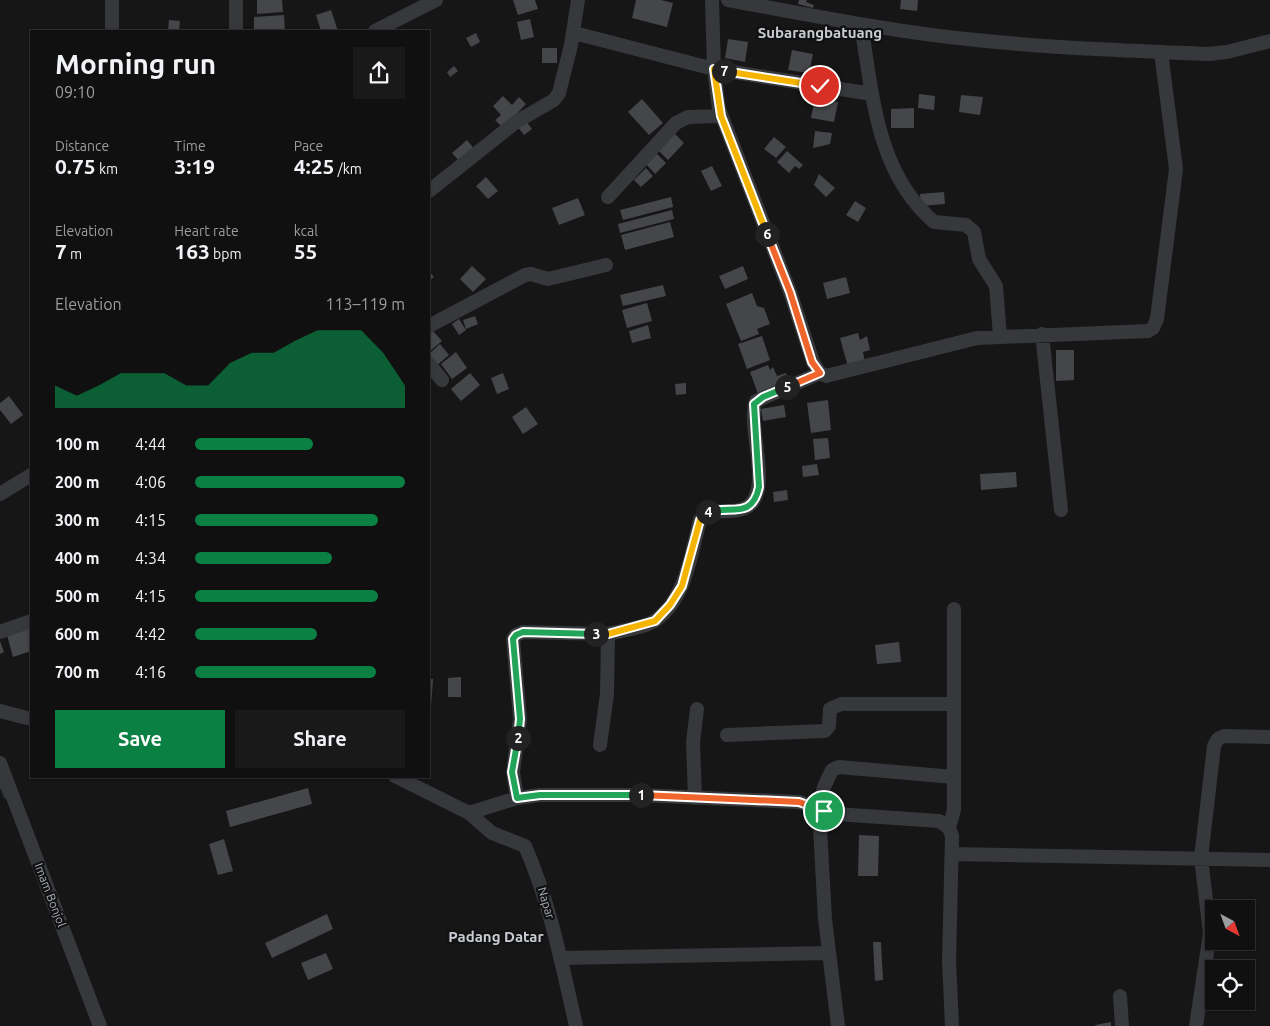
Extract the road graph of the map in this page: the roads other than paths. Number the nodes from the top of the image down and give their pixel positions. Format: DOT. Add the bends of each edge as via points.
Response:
graph roads {
  1 [pos="112,0"];
  2 [pos="236,0"];
  3 [pos="436,0"];
  4 [pos="578,0"];
  5 [pos="712,0"];
  6 [pos="728,0"];
  7 [pos="861,25"];
  8 [pos="112,30"];
  9 [pos="236,30"];
  10 [pos="377,30"];
  11 [pos="574,33"];
  12 [pos="1270,42"];
  13 [pos="1161,52"];
  14 [pos="714,69"];
  15 [pos="872,94"];
  16 [pos="721,116"];
  17 [pos="430,190"];
  18 [pos="608,197"];
  19 [pos="606,265"];
  20 [pos="430,325"];
  21 [pos="1042,334"];
  22 [pos="1000,336"];
  23 [pos="430,365"];
  24 [pos="820,373"];
  25 [pos="442,380"];
  26 [pos="30,477"];
  27 [pos="0,494"];
  28 [pos="1061,510"];
  29 [pos="954,609"];
  30 [pos="30,621"];
  31 [pos="0,632"];
  32 [pos="608,634"];
  33 [pos="954,704"];
  34 [pos="697,709"];
  35 [pos="0,711"];
  36 [pos="30,719"];
  37 [pos="727,735"];
  38 [pos="1270,738"];
  39 [pos="600,745"];
  40 [pos="0,764"];
  41 [pos="954,777"];
  42 [pos="399,778"];
  43 [pos="517,798"];
  44 [pos="695,798"];
  45 [pos="819,809"];
  46 [pos="469,813"];
  47 [pos="949,828"];
  48 [pos="952,854"];
  49 [pos="1201,858"];
  50 [pos="1270,860"];
  51 [pos="829,953"];
  52 [pos="560,958"];
  53 [pos="1120,996"];
  54 [pos="100,1026"];
  55 [pos="576,1026"];
  56 [pos="838,1026"];
  57 [pos="952,1026"];
  58 [pos="1122,1026"];
  59 [pos="1196,1026"];
  1 -- 8 [label="street"];
  2 -- 9 [label="street"];
  3 -- 10 [label="street"];
  4 -- 11 [label="street"];
  5 -- 14 [label="street"];
  6 -- 7 [label="street"];
  7 -- 13 [label="street" via="976,40"];
  7 -- 15 [label="street"];
  11 -- 14 [label="street"];
  11 -- 17 [label="street" via="559,93 554,100 516,122"];
  12 -- 13 [label="street" via="1222,53"];
  13 -- 21 [label="street" via="1176,169 1156,325 1148,331"];
  14 -- 15 [label="street"];
  14 -- 16 [label="street"];
  15 -- 22 [label="street" via="882,141 901,182 934,222 966,225 974,232 979,259 996,286"];
  16 -- 18 [label="street" via="688,117 676,123"];
  16 -- 24 [label="street" via="790,292 812,362"];
  19 -- 20 [label="street" via="548,279 525,275"];
  21 -- 22 [label="street"];
  21 -- 28 [label="street"];
  22 -- 24 [label="street" via="958,341 833,375"];
  23 -- 25 [label="street"];
  24 -- 32 [label="street" via="756,401 754,418 759,487 756,498 746,508 706,513 700,520 682,586 670,605 655,621"];
  26 -- 27 [label="street"];
  29 -- 33 [label="street"];
  30 -- 31 [label="street"];
  32 -- 39 [label="street"];
  32 -- 43 [label="street" via="523,632 513,639 520,719 512,772"];
  33 -- 37 [label="street" via="841,704 830,709 829,726 825,731"];
  33 -- 41 [label="street"];
  34 -- 44 [label="street" via="693,742"];
  35 -- 36 [label="street"];
  38 -- 49 [label="street" via="1227,735 1215,742"];
  40 -- 54 [label="street, Imam Bonjol"];
  41 -- 45 [label="street" via="834,768 824,787"];
  41 -- 47 [label="street" via="954,810"];
  42 -- 46 [label="street"];
  43 -- 44 [label="street" via="540,795"];
  43 -- 46 [label="street"];
  44 -- 45 [label="street" via="799,802"];
  45 -- 47 [label="street" via="836,814 934,819"];
  45 -- 51 [label="street"];
  46 -- 52 [label="street, Napar" via="492,833 525,846 537,873"];
  47 -- 48 [label="street"];
  48 -- 49 [label="street"];
  48 -- 57 [label="street" via="949,960"];
  49 -- 50 [label="street"];
  49 -- 59 [label="street" via="1210,933"];
  51 -- 52 [label="street"];
  51 -- 56 [label="street"];
  52 -- 55 [label="street, Napar"];
  53 -- 58 [label="street"];
}
